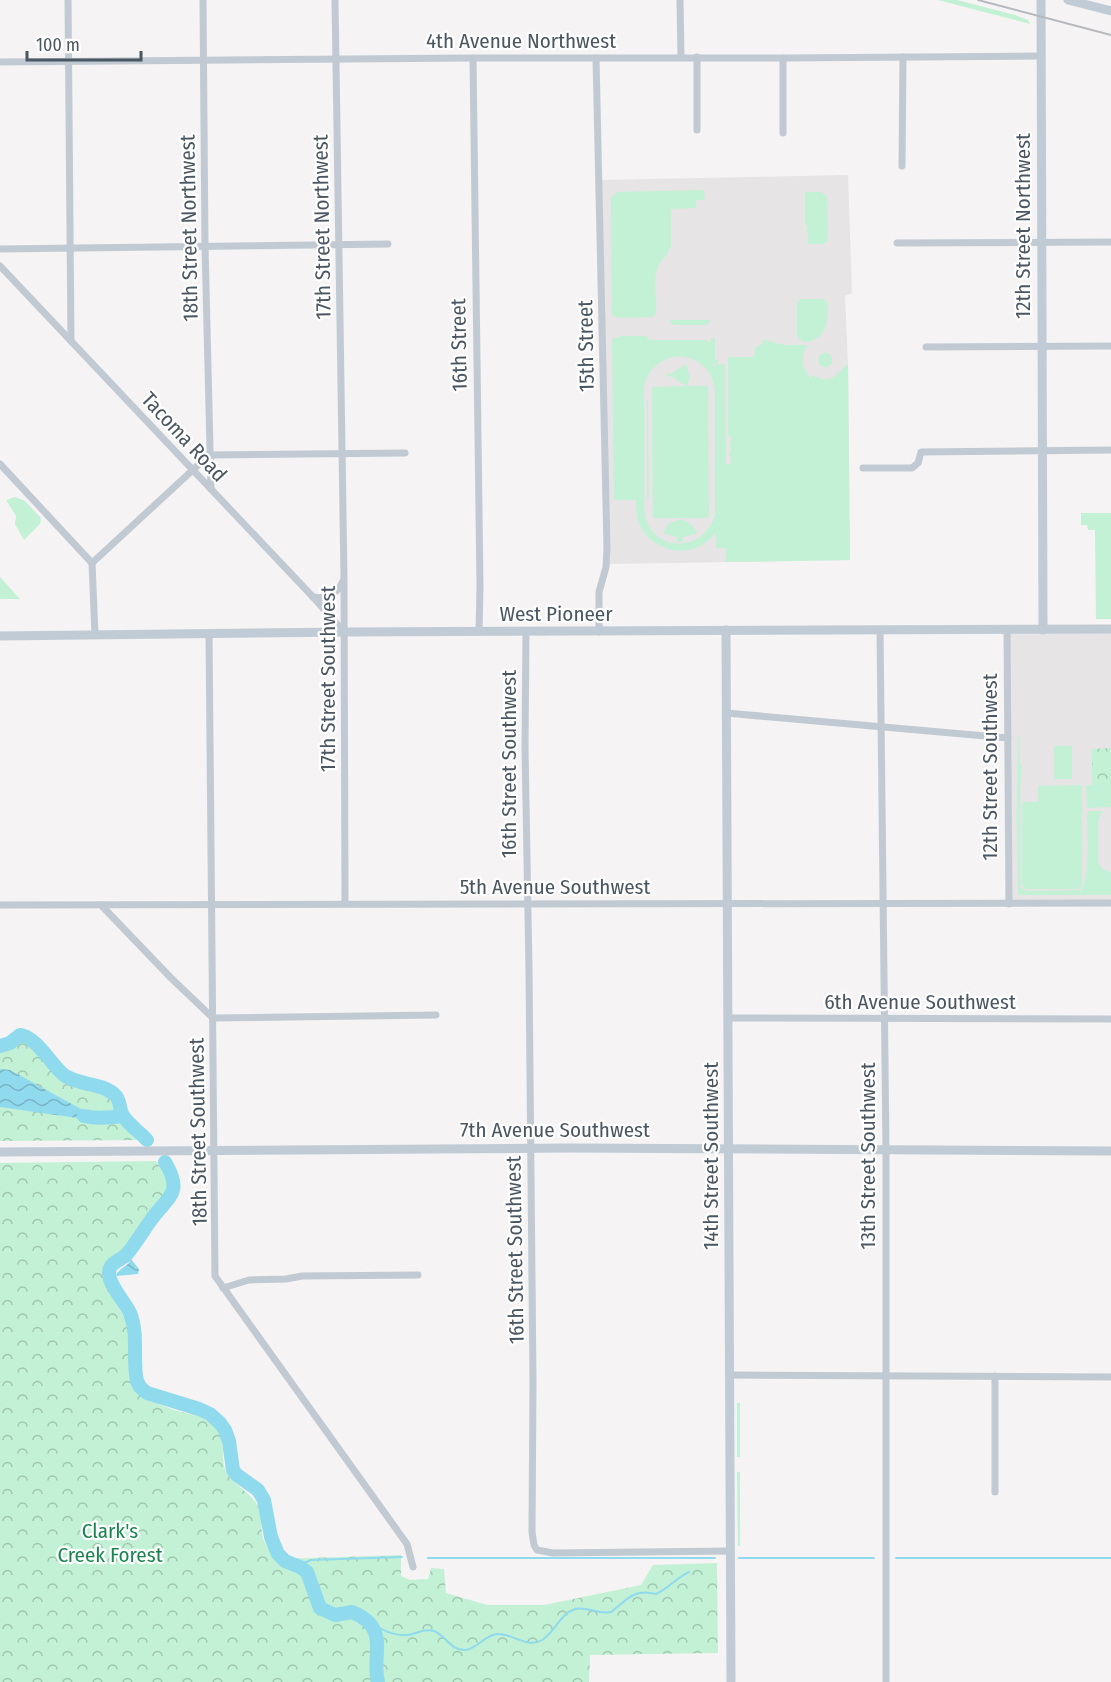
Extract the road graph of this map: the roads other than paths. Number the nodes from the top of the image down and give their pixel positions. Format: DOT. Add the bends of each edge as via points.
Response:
graph roads {
  1 [pos="68,0"];
  2 [pos="203,0"];
  3 [pos="335,0"];
  4 [pos="680,0"];
  5 [pos="1041,0"];
  6 [pos="1068,0"];
  7 [pos="1111,11"];
  8 [pos="1041,56"];
  9 [pos="681,57"];
  10 [pos="698,57"];
  11 [pos="903,57"];
  12 [pos="473,58"];
  13 [pos="596,58"];
  14 [pos="783,58"];
  15 [pos="337,59"];
  16 [pos="204,60"];
  17 [pos="69,61"];
  18 [pos="0,62"];
  19 [pos="697,130"];
  20 [pos="783,132"];
  21 [pos="902,166"];
  22 [pos="1041,242"];
  23 [pos="1111,242"];
  24 [pos="897,243"];
  25 [pos="387,244"];
  26 [pos="339,245"];
  27 [pos="205,246"];
  28 [pos="70,248"];
  29 [pos="0,249"];
  30 [pos="0,266"];
  31 [pos="71,340"];
  32 [pos="1111,346"];
  33 [pos="926,347"];
  34 [pos="1041,347"];
  35 [pos="1111,450"];
  36 [pos="1042,451"];
  37 [pos="405,453"];
  38 [pos="342,454"];
  39 [pos="209,455"];
  40 [pos="0,464"];
  41 [pos="863,468"];
  42 [pos="192,470"];
  43 [pos="211,489"];
  44 [pos="92,563"];
  45 [pos="344,579"];
  46 [pos="313,597"];
  47 [pos="1111,629"];
  48 [pos="726,630"];
  49 [pos="1007,630"];
  50 [pos="1043,630"];
  51 [pos="526,631"];
  52 [pos="880,631"];
  53 [pos="344,632"];
  54 [pos="479,632"];
  55 [pos="600,632"];
  56 [pos="208,634"];
  57 [pos="94,635"];
  58 [pos="0,636"];
  59 [pos="726,713"];
  60 [pos="881,726"];
  61 [pos="1008,738"];
  62 [pos="883,903"];
  63 [pos="1111,903"];
  64 [pos="212,904"];
  65 [pos="345,904"];
  66 [pos="528,904"];
  67 [pos="727,904"];
  68 [pos="1009,904"];
  69 [pos="0,905"];
  70 [pos="101,905"];
  71 [pos="436,1015"];
  72 [pos="213,1018"];
  73 [pos="728,1018"];
  74 [pos="883,1018"];
  75 [pos="1111,1019"];
  76 [pos="531,1148"];
  77 [pos="729,1149"];
  78 [pos="215,1150"];
  79 [pos="886,1150"];
  80 [pos="1111,1151"];
  81 [pos="0,1152"];
  82 [pos="418,1275"];
  83 [pos="223,1288"];
  84 [pos="730,1375"];
  85 [pos="887,1376"];
  86 [pos="995,1376"];
  87 [pos="1111,1377"];
  88 [pos="995,1492"];
  89 [pos="730,1551"];
  90 [pos="413,1567"];
  91 [pos="731,1682"];
  92 [pos="886,1682"];
  1 -- 17 [label="street"];
  2 -- 16 [label="street, 18th Street Northwest"];
  3 -- 15 [label="street, 17th Street Northwest"];
  4 -- 9 [label="street"];
  5 -- 8 [label="street, 12th Street Northwest"];
  6 -- 7 [label="street"];
  8 -- 11 [label="street, 4th Avenue Northwest"];
  8 -- 22 [label="street, 12th Street Northwest"];
  9 -- 10 [label="street, 4th Avenue Northwest"];
  9 -- 13 [label="street, 4th Avenue Northwest"];
  10 -- 14 [label="street, 4th Avenue Northwest"];
  10 -- 19 [label="street"];
  11 -- 14 [label="street, 4th Avenue Northwest"];
  11 -- 21 [label="street"];
  12 -- 13 [label="street, 4th Avenue Northwest"];
  12 -- 15 [label="street, 4th Avenue Northwest"];
  12 -- 54 [label="street, 16th Street"];
  13 -- 55 [label="street, 15th Street" via="608,548 599,594"];
  14 -- 20 [label="street"];
  15 -- 16 [label="street, 4th Avenue Northwest"];
  15 -- 26 [label="street, 17th Street Northwest"];
  16 -- 17 [label="street, 4th Avenue Northwest"];
  16 -- 27 [label="street, 18th Street Northwest"];
  17 -- 18 [label="street, 4th Avenue Northwest"];
  17 -- 28 [label="street"];
  22 -- 23 [label="street"];
  22 -- 24 [label="street"];
  22 -- 34 [label="street, 12th Street Northwest"];
  25 -- 26 [label="street"];
  26 -- 27 [label="street"];
  26 -- 38 [label="street, 17th Street Northwest"];
  27 -- 28 [label="street"];
  27 -- 39 [label="street, 18th Street Northwest"];
  28 -- 29 [label="street"];
  28 -- 31 [label="street"];
  30 -- 31 [label="street, Tacoma Road"];
  31 -- 42 [label="street, Tacoma Road"];
  32 -- 34 [label="street"];
  33 -- 34 [label="street"];
  34 -- 36 [label="street, 12th Street Northwest"];
  35 -- 36 [label="street"];
  36 -- 41 [label="street" via="921,452 912,468"];
  36 -- 50 [label="street"];
  37 -- 38 [label="street"];
  38 -- 39 [label="street"];
  38 -- 45 [label="street, 17th Street Southwest"];
  39 -- 42 [label="street"];
  39 -- 43 [label="street, 18th Street Northwest"];
  40 -- 44 [label="street"];
  42 -- 43 [label="street, Tacoma Road"];
  42 -- 44 [label="street"];
  43 -- 46 [label="street, Tacoma Road"];
  44 -- 57 [label="street"];
  45 -- 46 [label="street" via="332,596"];
  45 -- 53 [label="street, 17th Street Southwest"];
  46 -- 53 [label="street, Tacoma Road"];
  47 -- 50 [label="street, West Pioneer"];
  48 -- 52 [label="street, West Pioneer"];
  48 -- 55 [label="street, West Pioneer"];
  48 -- 59 [label="street, 14th Street Southwest"];
  49 -- 50 [label="street, West Pioneer"];
  49 -- 52 [label="street, West Pioneer"];
  49 -- 61 [label="street, 12th Street Southwest"];
  51 -- 54 [label="street, West Pioneer"];
  51 -- 55 [label="street, West Pioneer"];
  51 -- 66 [label="street, 16th Street Southwest"];
  52 -- 60 [label="street, 13th Street Southwest"];
  53 -- 54 [label="street, West Pioneer"];
  53 -- 56 [label="street, West Pioneer"];
  53 -- 65 [label="street, 17th Street Southwest"];
  56 -- 57 [label="street, West Pioneer"];
  56 -- 64 [label="street, 18th Street Southwest"];
  57 -- 58 [label="street, West Pioneer"];
  59 -- 60 [label="street"];
  59 -- 67 [label="street, 14th Street Southwest"];
  60 -- 61 [label="street"];
  60 -- 62 [label="street, 13th Street Southwest"];
  61 -- 68 [label="street, 12th Street Southwest"];
  62 -- 67 [label="street, 5th Avenue Southwest"];
  62 -- 68 [label="street, 5th Avenue Southwest"];
  62 -- 74 [label="street, 13th Street Southwest"];
  63 -- 68 [label="street, 5th Avenue Southwest"];
  64 -- 65 [label="street, 5th Avenue Southwest"];
  64 -- 70 [label="street, 5th Avenue Southwest"];
  64 -- 72 [label="street, 18th Street Southwest"];
  65 -- 66 [label="street, 5th Avenue Southwest"];
  66 -- 67 [label="street, 5th Avenue Southwest"];
  66 -- 76 [label="street, 16th Street Southwest"];
  67 -- 73 [label="street, 14th Street Southwest"];
  69 -- 70 [label="street, 5th Avenue Southwest"];
  70 -- 72 [label="street"];
  71 -- 72 [label="street"];
  72 -- 78 [label="street, 18th Street Southwest"];
  73 -- 74 [label="street, 6th Avenue Southwest"];
  73 -- 77 [label="street, 14th Street Southwest"];
  74 -- 75 [label="street, 6th Avenue Southwest"];
  74 -- 79 [label="street, 13th Street Southwest"];
  76 -- 77 [label="street, 7th Avenue Southwest"];
  76 -- 78 [label="street, 7th Avenue Southwest"];
  76 -- 89 [label="street, 16th Street Southwest" via="534,1545 537,1550 553,1553"];
  77 -- 79 [label="street, 7th Avenue Southwest"];
  77 -- 84 [label="street, 14th Street Southwest"];
  78 -- 81 [label="street, 7th Avenue Southwest"];
  78 -- 83 [label="street, 18th Street Southwest" via="215,1276"];
  79 -- 80 [label="street, 7th Avenue Southwest"];
  79 -- 85 [label="street, 13th Street Southwest"];
  82 -- 83 [label="street" via="302,1276 249,1280"];
  83 -- 90 [label="street, 18th Street Southwest" via="407,1544"];
  84 -- 85 [label="street"];
  84 -- 89 [label="street, 14th Street Southwest"];
  85 -- 86 [label="street"];
  85 -- 92 [label="street, 13th Street Southwest"];
  86 -- 87 [label="street"];
  86 -- 88 [label="street"];
  89 -- 91 [label="street, 14th Street Southwest"];
}
